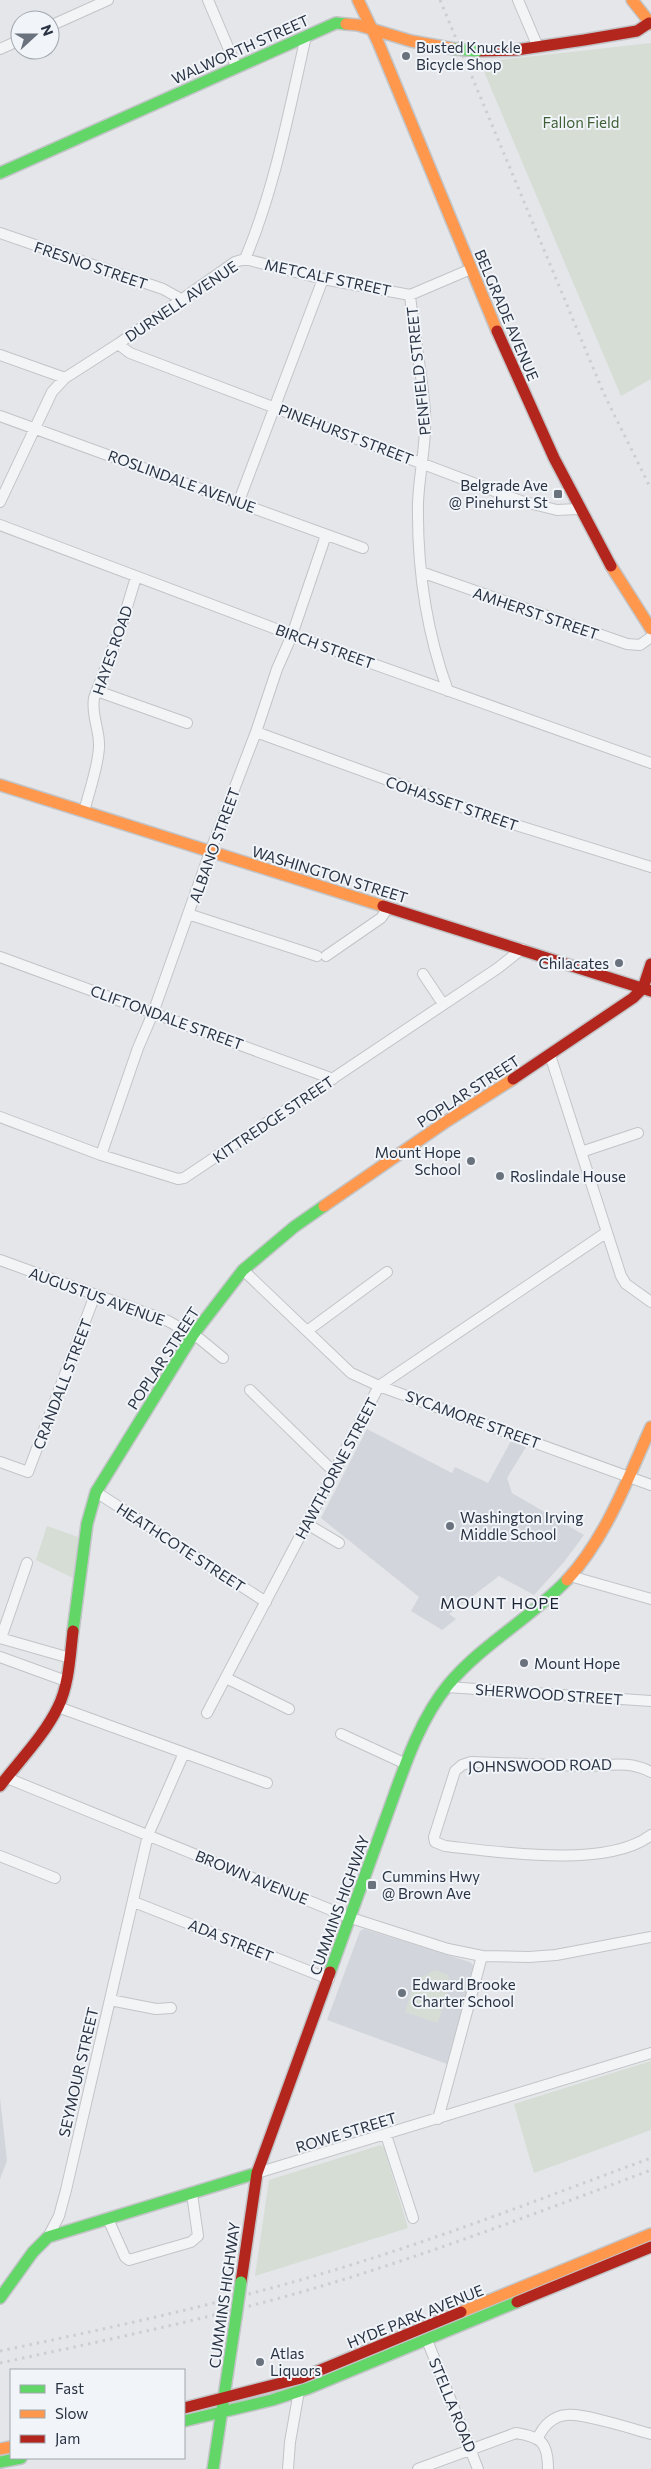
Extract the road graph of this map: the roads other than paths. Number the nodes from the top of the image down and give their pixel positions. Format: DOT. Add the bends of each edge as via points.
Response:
graph roads {
  1 [pos="108,0"];
  2 [pos="208,0"];
  3 [pos="358,0"];
  4 [pos="518,0"];
  5 [pos="632,0"];
  6 [pos="60,22"];
  7 [pos="650,23"];
  8 [pos="371,28"];
  9 [pos="306,36"];
  10 [pos="538,47"];
  11 [pos="236,66"];
  12 [pos="0,173"];
  13 [pos="0,233"];
  14 [pos="245,259"];
  15 [pos="471,269"];
  16 [pos="323,279"];
  17 [pos="410,295"];
  18 [pos="181,299"];
  19 [pos="118,344"];
  20 [pos="0,355"];
  21 [pos="65,378"];
  22 [pos="276,407"];
  23 [pos="0,416"];
  24 [pos="34,428"];
  25 [pos="423,464"];
  26 [pos="0,502"];
  27 [pos="239,502"];
  28 [pos="578,510"];
  29 [pos="0,524"];
  30 [pos="326,535"];
  31 [pos="363,548"];
  32 [pos="421,572"];
  33 [pos="136,577"];
  34 [pos="651,629"];
  35 [pos="292,635"];
  36 [pos="651,638"];
  37 [pos="97,691"];
  38 [pos="448,691"];
  39 [pos="187,723"];
  40 [pos="256,732"];
  41 [pos="651,762"];
  42 [pos="0,785"];
  43 [pos="84,812"];
  44 [pos="210,852"];
  45 [pos="651,867"];
  46 [pos="388,908"];
  47 [pos="188,914"];
  48 [pos="522,949"];
  49 [pos="0,957"];
  50 [pos="651,964"];
  51 [pos="423,974"];
  52 [pos="648,989"];
  53 [pos="443,1004"];
  54 [pos="153,1013"];
  55 [pos="550,1055"];
  56 [pos="333,1079"];
  57 [pos="1,1119"];
  58 [pos="638,1133"];
  59 [pos="581,1152"];
  60 [pos="101,1155"];
  61 [pos="607,1232"];
  62 [pos="0,1260"];
  63 [pos="244,1270"];
  64 [pos="387,1272"];
  65 [pos="95,1295"];
  66 [pos="651,1302"];
  67 [pos="307,1331"];
  68 [pos="193,1335"];
  69 [pos="223,1358"];
  70 [pos="379,1386"];
  71 [pos="250,1390"];
  72 [pos="651,1426"];
  73 [pos="0,1462"];
  74 [pos="334,1472"];
  75 [pos="629,1477"];
  76 [pos="651,1485"];
  77 [pos="96,1492"];
  78 [pos="307,1524"];
  79 [pos="339,1543"];
  80 [pos="27,1563"];
  81 [pos="570,1576"];
  82 [pos="651,1599"];
  83 [pos="266,1602"];
  84 [pos="1,1638"];
  85 [pos="0,1657"];
  86 [pos="70,1658"];
  87 [pos="226,1678"];
  88 [pos="66,1681"];
  89 [pos="447,1687"];
  90 [pos="651,1701"];
  91 [pos="58,1707"];
  92 [pos="290,1709"];
  93 [pos="207,1713"];
  94 [pos="341,1734"];
  95 [pos="184,1753"];
  96 [pos="406,1764"];
  97 [pos="651,1772"];
  98 [pos="3,1782"];
  99 [pos="267,1783"];
  100 [pos="148,1835"];
  101 [pos="651,1835"];
  102 [pos="0,1856"];
  103 [pos="55,1878"];
  104 [pos="134,1902"];
  105 [pos="351,1918"];
  106 [pos="651,1936"];
  107 [pos="482,1956"];
  108 [pos="328,1979"];
  109 [pos="110,2000"];
  110 [pos="171,2008"];
  111 [pos="651,2053"];
  112 [pos="438,2119"];
  113 [pos="386,2135"];
  114 [pos="257,2173"];
  115 [pos="192,2194"];
  116 [pos="413,2218"];
  117 [pos="108,2219"];
  118 [pos="651,2234"];
  119 [pos="48,2237"];
  120 [pos="651,2247"];
  121 [pos="0,2298"];
  122 [pos="422,2329"];
  123 [pos="427,2340"];
  124 [pos="299,2392"];
  125 [pos="225,2399"];
  126 [pos="185,2408"];
  127 [pos="223,2412"];
  128 [pos="185,2421"];
  129 [pos="651,2434"];
  130 [pos="538,2438"];
  131 [pos="471,2448"];
  132 [pos="15,2459"];
  133 [pos="0,2462"];
  134 [pos="213,2469"];
  135 [pos="288,2469"];
  136 [pos="418,2469"];
  137 [pos="478,2469"];
  138 [pos="548,2469"];
  1 -- 6 [label="street"];
  2 -- 11 [label="street"];
  3 -- 8 [label="main road, BELGRADE AVENUE"];
  4 -- 10 [label="street"];
  5 -- 7 [label="main road"];
  7 -- 10 [label="main road, WALWORTH STREET" via="637,31"];
  8 -- 9 [label="main road, WALWORTH STREET" via="336,23"];
  8 -- 10 [label="main road, WALWORTH STREET, bridge" via="411,41 455,49 505,51"];
  8 -- 15 [label="main road, BELGRADE AVENUE"];
  9 -- 11 [label="main road, WALWORTH STREET"];
  9 -- 14 [label="street, DURNELL AVENUE" via="274,177"];
  11 -- 12 [label="main road, WALWORTH STREET"];
  13 -- 18 [label="street, FRESNO STREET" via="163,289"];
  14 -- 16 [label="street, METCALF STREET"];
  14 -- 18 [label="street, DURNELL AVENUE" via="235,262"];
  15 -- 17 [label="street, PENFIELD STREET"];
  15 -- 28 [label="main road, BELGRADE AVENUE" via="544,441"];
  16 -- 17 [label="street, METCALF STREET"];
  16 -- 22 [label="street"];
  17 -- 25 [label="street, PENFIELD STREET" via="425,412"];
  18 -- 19 [label="street, DURNELL AVENUE"];
  19 -- 21 [label="street, DURNELL AVENUE"];
  19 -- 22 [label="street, PINEHURST STREET" via="130,352"];
  20 -- 21 [label="street"];
  21 -- 24 [label="street, DURNELL AVENUE" via="52,392"];
  22 -- 25 [label="street, PINEHURST STREET"];
  22 -- 27 [label="street"];
  23 -- 24 [label="street, ROSLINDALE AVENUE"];
  24 -- 26 [label="street, DURNELL AVENUE"];
  24 -- 27 [label="street, ROSLINDALE AVENUE"];
  25 -- 28 [label="street, PINEHURST STREET" via="522,501 557,510"];
  25 -- 32 [label="street, PENFIELD STREET" via="418,501"];
  27 -- 30 [label="street, ROSLINDALE AVENUE"];
  28 -- 34 [label="main road, BELGRADE AVENUE" via="613,572"];
  29 -- 33 [label="street, BIRCH STREET"];
  30 -- 31 [label="street, ROSLINDALE AVENUE"];
  30 -- 35 [label="street, ALBANO STREET"];
  32 -- 36 [label="street, AMHERST STREET" via="627,644 640,645"];
  32 -- 38 [label="street, PENFIELD STREET" via="432,641"];
  33 -- 35 [label="street, BIRCH STREET" via="216,604"];
  33 -- 37 [label="street, HAYES ROAD"];
  35 -- 38 [label="street, BIRCH STREET"];
  35 -- 40 [label="street, ALBANO STREET"];
  37 -- 39 [label="street"];
  37 -- 43 [label="street, HAYES ROAD" via="92,708 99,750"];
  38 -- 41 [label="street, BIRCH STREET"];
  40 -- 44 [label="street, ALBANO STREET"];
  40 -- 45 [label="street, COHASSET STREET" via="481,814"];
  42 -- 43 [label="main road, WASHINGTON STREET"];
  43 -- 44 [label="main road, WASHINGTON STREET"];
  44 -- 46 [label="main road, WASHINGTON STREET"];
  44 -- 47 [label="street, ALBANO STREET"];
  46 -- 47 [label="street" via="381,918 322,956"];
  46 -- 48 [label="main road, WASHINGTON STREET"];
  47 -- 54 [label="street, ALBANO STREET"];
  48 -- 52 [label="main road, WASHINGTON STREET"];
  48 -- 53 [label="street, KITTREDGE STREET"];
  49 -- 54 [label="street, CLIFTONDALE STREET"];
  50 -- 52 [label="main road"];
  51 -- 53 [label="street"];
  52 -- 55 [label="main road, POPLAR STREET"];
  53 -- 56 [label="street, KITTREDGE STREET"];
  54 -- 56 [label="street, CLIFTONDALE STREET"];
  54 -- 60 [label="street, ALBANO STREET"];
  55 -- 59 [label="street"];
  55 -- 63 [label="main road, POPLAR STREET" via="447,1121 294,1227"];
  56 -- 60 [label="street, KITTREDGE STREET" via="184,1178"];
  57 -- 60 [label="street, KITTREDGE STREET"];
  58 -- 59 [label="street"];
  59 -- 61 [label="street"];
  61 -- 66 [label="street" via="626,1284"];
  61 -- 70 [label="street, HAWTHORNE STREET"];
  62 -- 65 [label="street, AUGUSTUS AVENUE"];
  63 -- 67 [label="street, SYCAMORE STREET"];
  63 -- 68 [label="main road, POPLAR STREET"];
  64 -- 67 [label="street"];
  65 -- 68 [label="street, AUGUSTUS AVENUE" via="168,1321"];
  65 -- 73 [label="street, CRANDALL STREET" via="28,1472"];
  67 -- 70 [label="street, SYCAMORE STREET" via="351,1373"];
  68 -- 69 [label="street, AUGUSTUS AVENUE"];
  68 -- 77 [label="main road, POPLAR STREET"];
  70 -- 74 [label="street, HAWTHORNE STREET"];
  70 -- 75 [label="street, SYCAMORE STREET"];
  71 -- 74 [label="street"];
  72 -- 75 [label="main road, CUMMINS HIGHWAY"];
  74 -- 78 [label="street, HAWTHORNE STREET"];
  75 -- 76 [label="street, SYCAMORE STREET"];
  75 -- 81 [label="main road, CUMMINS HIGHWAY" via="600,1531"];
  77 -- 83 [label="street, HEATHCOTE STREET"];
  77 -- 86 [label="main road, POPLAR STREET" via="87,1524"];
  78 -- 79 [label="street"];
  78 -- 83 [label="street, HAWTHORNE STREET"];
  80 -- 84 [label="street"];
  81 -- 82 [label="street"];
  81 -- 89 [label="main road, CUMMINS HIGHWAY" via="532,1612 482,1651"];
  83 -- 87 [label="street, HAWTHORNE STREET"];
  84 -- 86 [label="street"];
  85 -- 88 [label="street"];
  86 -- 88 [label="main road, POPLAR STREET"];
  87 -- 92 [label="street"];
  87 -- 93 [label="street, HAWTHORNE STREET"];
  88 -- 91 [label="main road, POPLAR STREET"];
  89 -- 90 [label="street, SHERWOOD STREET"];
  89 -- 96 [label="main road, CUMMINS HIGHWAY" via="424,1723"];
  91 -- 95 [label="street"];
  91 -- 98 [label="main road, POPLAR STREET"];
  94 -- 96 [label="street"];
  95 -- 99 [label="street"];
  95 -- 100 [label="street, SEYMOUR STREET"];
  96 -- 105 [label="main road, CUMMINS HIGHWAY"];
  97 -- 101 [label="street, JOHNSWOOD ROAD" via="625,1763 585,1766 471,1762 455,1771 434,1836 435,1842 445,1846 521,1854 581,1855 624,1848"];
  98 -- 100 [label="street, BROWN AVENUE"];
  100 -- 104 [label="street, SEYMOUR STREET"];
  100 -- 105 [label="street, BROWN AVENUE"];
  102 -- 103 [label="street"];
  104 -- 108 [label="street, ADA STREET"];
  104 -- 109 [label="street, SEYMOUR STREET"];
  105 -- 107 [label="street, BROWN AVENUE"];
  105 -- 108 [label="main road, CUMMINS HIGHWAY"];
  106 -- 107 [label="street, BROWN AVENUE" via="556,1955 520,1958"];
  107 -- 112 [label="street"];
  108 -- 114 [label="main road, CUMMINS HIGHWAY"];
  109 -- 110 [label="street" via="156,2009"];
  109 -- 119 [label="street, SEYMOUR STREET" via="66,2190 59,2216"];
  111 -- 112 [label="street, ROWE STREET"];
  112 -- 113 [label="street, ROWE STREET"];
  113 -- 114 [label="street, ROWE STREET"];
  113 -- 116 [label="street"];
  114 -- 115 [label="main road, ROWE STREET"];
  114 -- 125 [label="main road, CUMMINS HIGHWAY, bridge"];
  115 -- 117 [label="main road, ROWE STREET"];
  115 -- 117 [label="street" via="198,2236 192,2242 129,2260"];
  117 -- 119 [label="main road, ROWE STREET"];
  118 -- 122 [label="main road, HYDE PARK AVENUE"];
  119 -- 121 [label="main road, SEYMOUR STREET" via="33,2252"];
  120 -- 123 [label="main road, HYDE PARK AVENUE"];
  122 -- 123 [label="main road"];
  122 -- 125 [label="main road, HYDE PARK AVENUE" via="301,2378"];
  123 -- 124 [label="main road, HYDE PARK AVENUE"];
  123 -- 131 [label="street, STELLA ROAD"];
  124 -- 127 [label="main road, HYDE PARK AVENUE"];
  124 -- 135 [label="street"];
  125 -- 126 [label="main road, HYDE PARK AVENUE"];
  125 -- 127 [label="main road, CUMMINS HIGHWAY"];
  127 -- 128 [label="main road, HYDE PARK AVENUE"];
  127 -- 134 [label="main road, CUMMINS HIGHWAY"];
  129 -- 130 [label="street" via="566,2415 542,2428"];
  130 -- 131 [label="street" via="516,2433"];
  130 -- 138 [label="street" via="548,2457"];
  131 -- 136 [label="street"];
  131 -- 137 [label="street, STELLA ROAD"];
  132 -- 133 [label="main road"];
}
